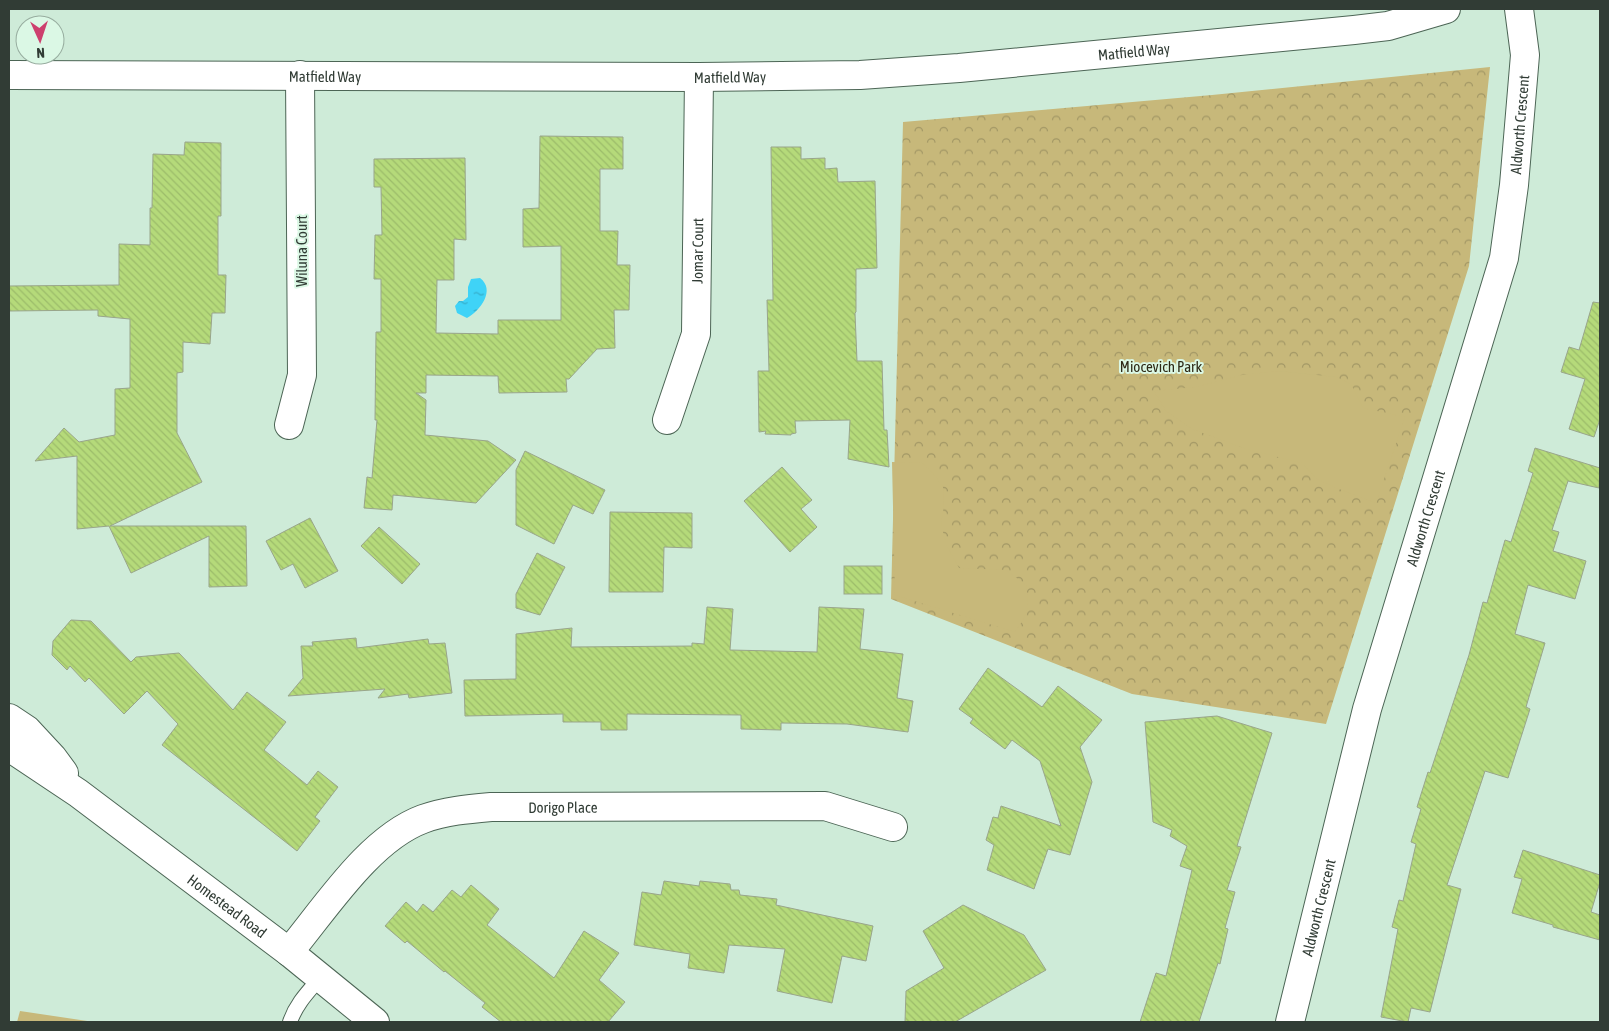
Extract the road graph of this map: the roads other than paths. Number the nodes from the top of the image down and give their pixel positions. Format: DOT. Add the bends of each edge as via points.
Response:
graph roads {
  1 [pos="1446,9"];
  2 [pos="1519,9"];
  3 [pos="300,75"];
  4 [pos="9,76"];
  5 [pos="699,77"];
  6 [pos="667,420"];
  7 [pos="288,425"];
  8 [pos="9,718"];
  9 [pos="9,747"];
  10 [pos="78,793"];
  11 [pos="893,827"];
  12 [pos="289,952"];
  13 [pos="320,978"];
  14 [pos="290,1022"];
  15 [pos="375,1022"];
  16 [pos="1290,1022"];
  1 -- 5 [label="street, Matfield Way" via="1388,26 969,67 860,75"];
  2 -- 16 [label="street, Aldworth Crescent" via="1525,55 1514,186 1504,258 1367,709"];
  3 -- 4 [label="street, Matfield Way"];
  3 -- 5 [label="street, Matfield Way"];
  3 -- 7 [label="street, Wiluna Court" via="302,375"];
  5 -- 6 [label="street, Jomar Court" via="696,334"];
  8 -- 10 [label="street, Homestead Road" via="34,737"];
  9 -- 10 [label="street, Homestead Road"];
  10 -- 12 [label="street, Homestead Road"];
  11 -- 12 [label="street, Dorigo Place" via="826,806 491,807 458,810 423,819 401,830 372,852"];
  12 -- 13 [label="street, Homestead Road"];
  13 -- 14 [label="lane" via="293,1011"];
  13 -- 15 [label="street, Homestead Road"];
}
